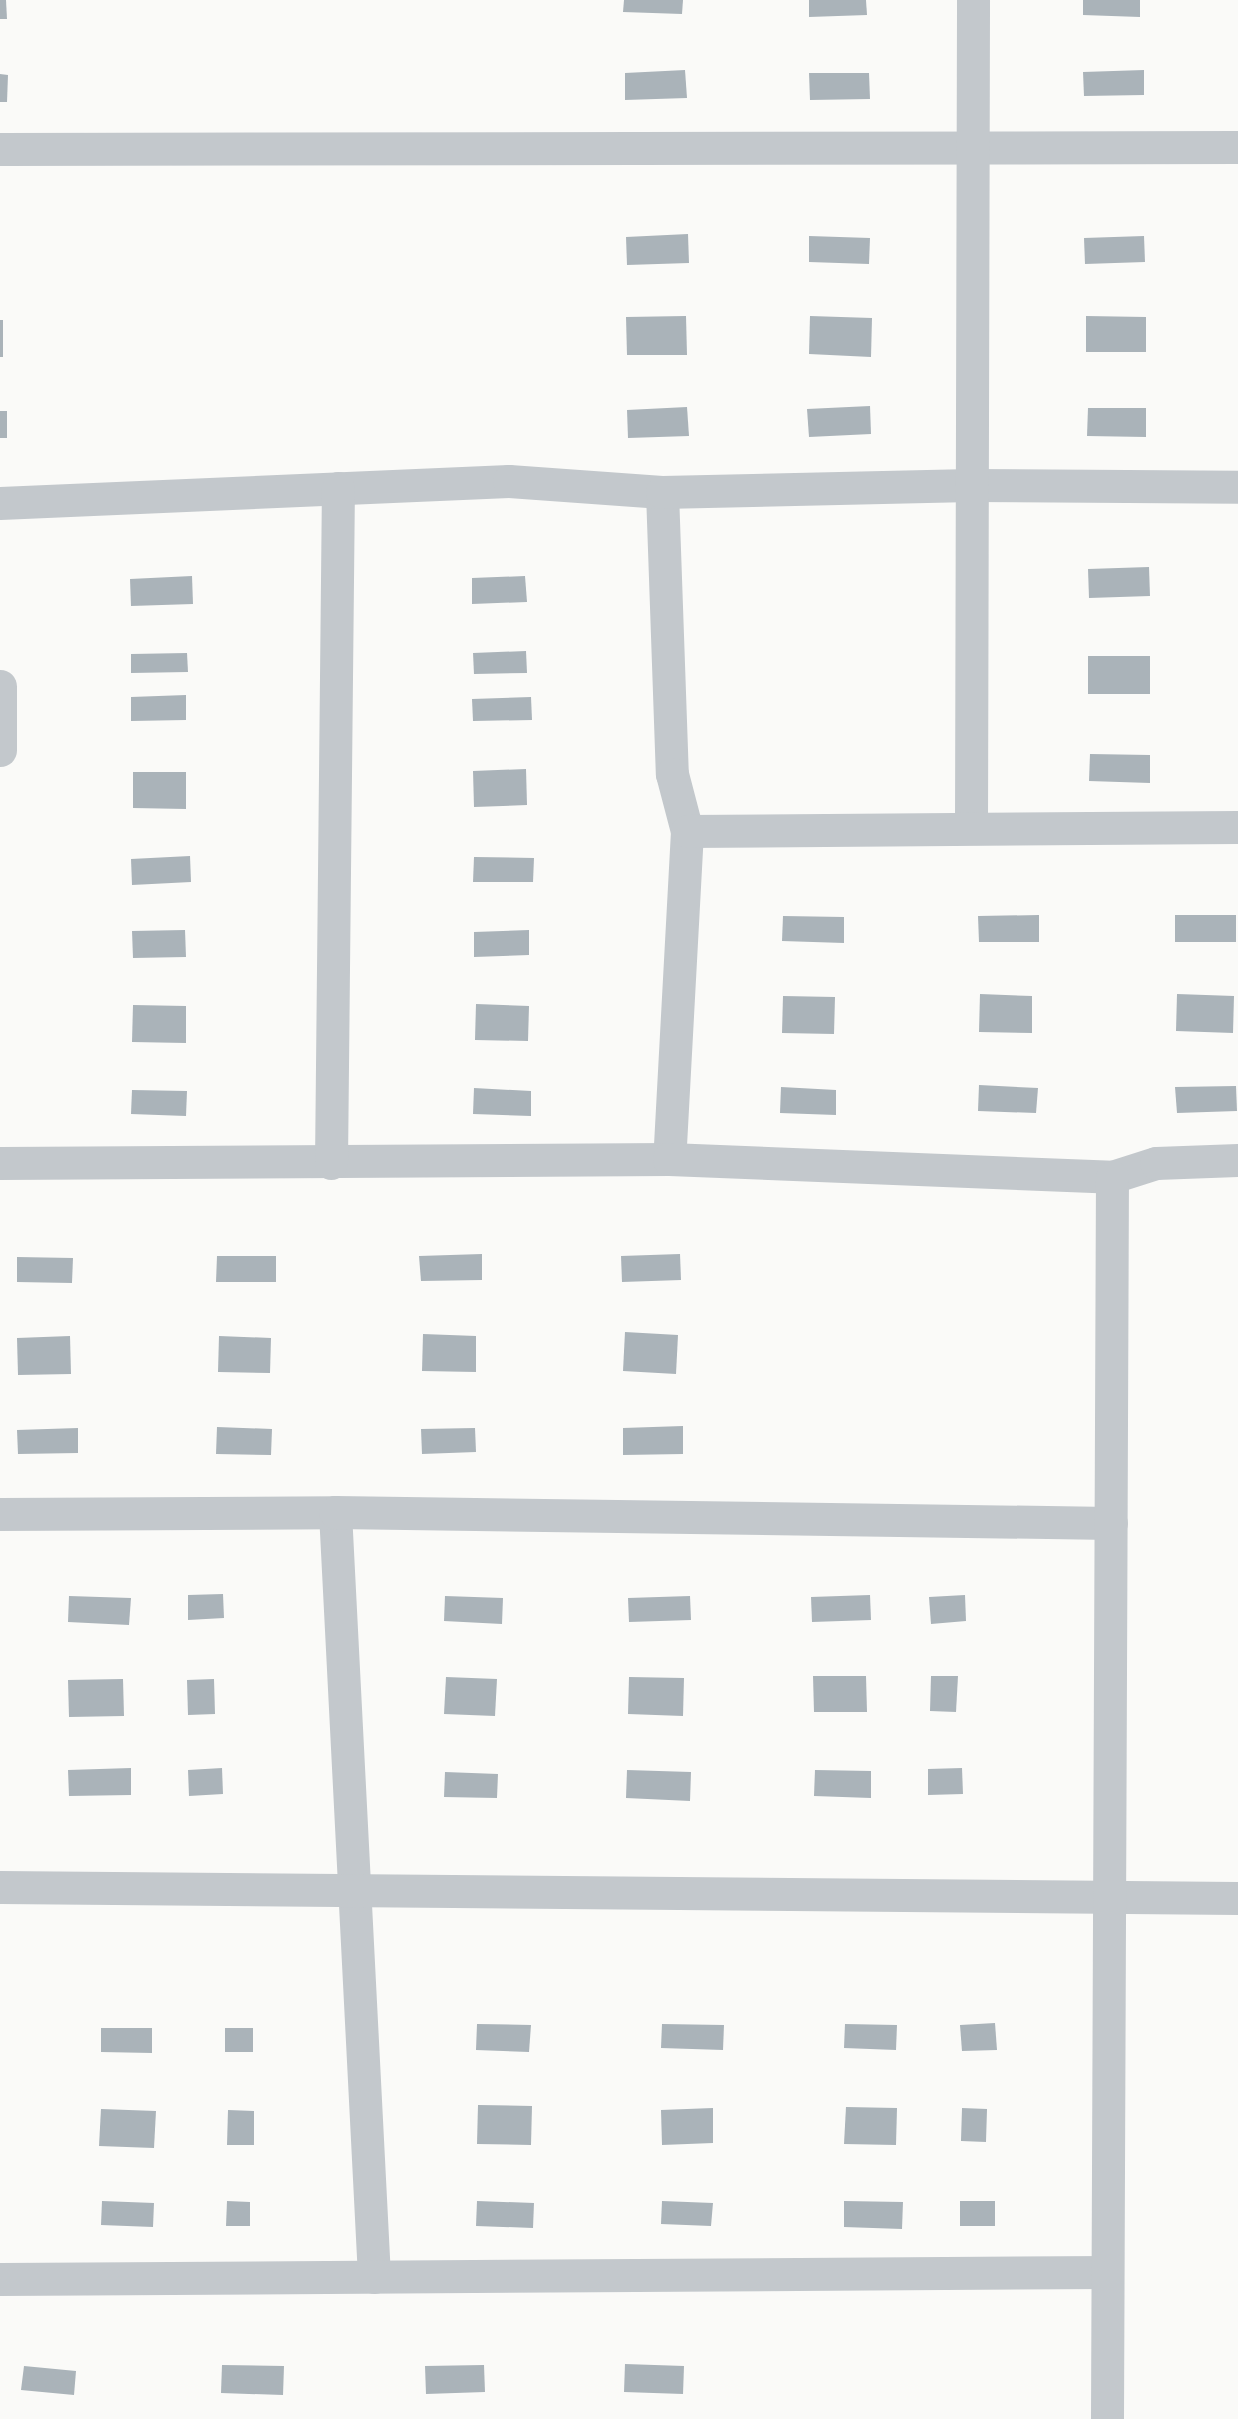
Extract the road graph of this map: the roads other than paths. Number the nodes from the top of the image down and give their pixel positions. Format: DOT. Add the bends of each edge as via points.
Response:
graph roads {
  1 [pos="973,0"];
  2 [pos="1238,146"];
  3 [pos="974,147"];
  4 [pos="0,149"];
  5 [pos="971,485"];
  6 [pos="1238,487"];
  7 [pos="338,488"];
  8 [pos="662,492"];
  9 [pos="0,502"];
  10 [pos="0,686"];
  11 [pos="0,750"];
  12 [pos="1238,827"];
  13 [pos="971,828"];
  14 [pos="687,831"];
  15 [pos="669,1159"];
  16 [pos="1238,1160"];
  17 [pos="0,1163"];
  18 [pos="331,1163"];
  19 [pos="1112,1177"];
  20 [pos="335,1512"];
  21 [pos="0,1514"];
  22 [pos="1111,1523"];
  23 [pos="0,1887"];
  24 [pos="354,1890"];
  25 [pos="1109,1897"];
  26 [pos="1238,1898"];
  27 [pos="1107,2272"];
  28 [pos="374,2277"];
  29 [pos="0,2279"];
  30 [pos="1107,2419"];
  1 -- 3 [label="street"];
  2 -- 3 [label="street"];
  3 -- 4 [label="street"];
  3 -- 5 [label="street"];
  5 -- 6 [label="street"];
  5 -- 8 [label="street"];
  5 -- 13 [label="street"];
  7 -- 8 [label="street" via="509,481"];
  7 -- 9 [label="street"];
  7 -- 18 [label="street"];
  8 -- 14 [label="street" via="672,774"];
  10 -- 11 [label="street"];
  12 -- 13 [label="street"];
  13 -- 14 [label="street"];
  14 -- 15 [label="street"];
  15 -- 18 [label="street"];
  15 -- 19 [label="street"];
  16 -- 19 [label="street" via="1156,1163"];
  17 -- 18 [label="street"];
  19 -- 22 [label="street"];
  20 -- 21 [label="street"];
  20 -- 22 [label="street"];
  20 -- 24 [label="street"];
  22 -- 25 [label="street"];
  23 -- 24 [label="street"];
  24 -- 25 [label="street"];
  24 -- 28 [label="street"];
  25 -- 26 [label="street"];
  25 -- 27 [label="street"];
  27 -- 28 [label="street"];
  27 -- 30 [label="street"];
  28 -- 29 [label="street"];
}
